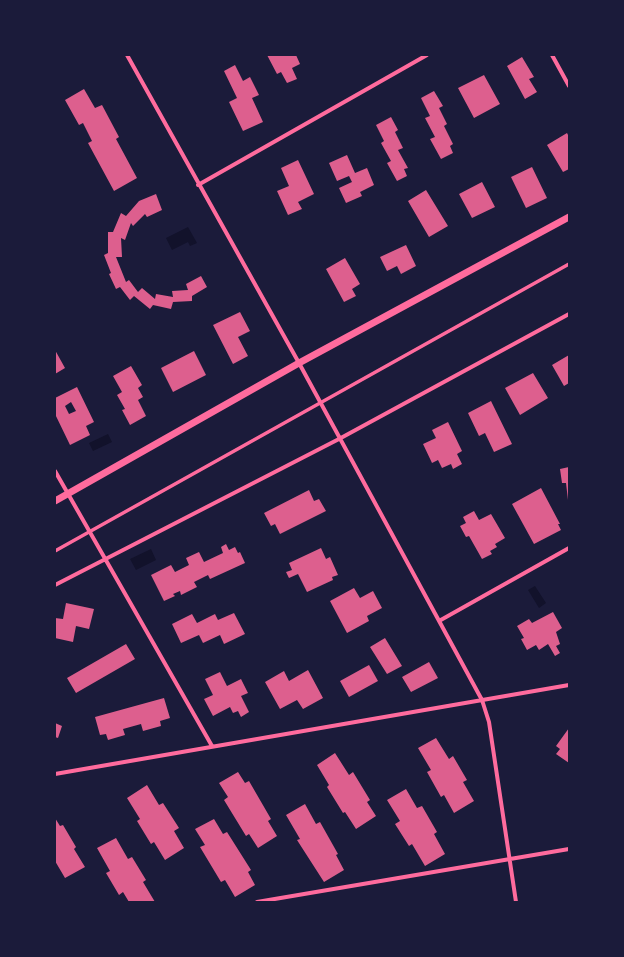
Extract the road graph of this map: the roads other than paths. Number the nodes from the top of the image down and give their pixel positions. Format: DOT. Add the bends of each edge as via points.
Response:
graph roads {
  1 [pos="127,55"];
  2 [pos="427,55"];
  3 [pos="552,55"];
  4 [pos="569,86"];
  5 [pos="198,185"];
  6 [pos="569,217"];
  7 [pos="569,264"];
  8 [pos="569,314"];
  9 [pos="299,363"];
  10 [pos="320,404"];
  11 [pos="339,439"];
  12 [pos="55,470"];
  13 [pos="68,494"];
  14 [pos="55,501"];
  15 [pos="90,532"];
  16 [pos="569,548"];
  17 [pos="55,551"];
  18 [pos="106,557"];
  19 [pos="55,585"];
  20 [pos="439,621"];
  21 [pos="569,685"];
  22 [pos="482,700"];
  23 [pos="212,746"];
  24 [pos="55,774"];
  25 [pos="569,849"];
  26 [pos="508,860"];
  27 [pos="257,902"];
  28 [pos="516,902"];
  1 -- 5 [label="street"];
  2 -- 5 [label="street"];
  3 -- 4 [label="street"];
  5 -- 9 [label="street"];
  6 -- 9 [label="street"];
  7 -- 10 [label="street"];
  8 -- 11 [label="street"];
  9 -- 10 [label="street"];
  9 -- 13 [label="street"];
  10 -- 11 [label="street"];
  10 -- 15 [label="street"];
  11 -- 18 [label="street"];
  11 -- 20 [label="street"];
  12 -- 13 [label="street"];
  13 -- 14 [label="street"];
  13 -- 15 [label="street"];
  15 -- 17 [label="street"];
  15 -- 18 [label="street"];
  16 -- 20 [label="street"];
  18 -- 19 [label="street"];
  18 -- 23 [label="street"];
  20 -- 22 [label="street"];
  21 -- 22 [label="street"];
  22 -- 23 [label="street"];
  22 -- 26 [label="street" via="488,722"];
  23 -- 24 [label="street"];
  25 -- 26 [label="street"];
  26 -- 27 [label="street"];
  26 -- 28 [label="street"];
}
